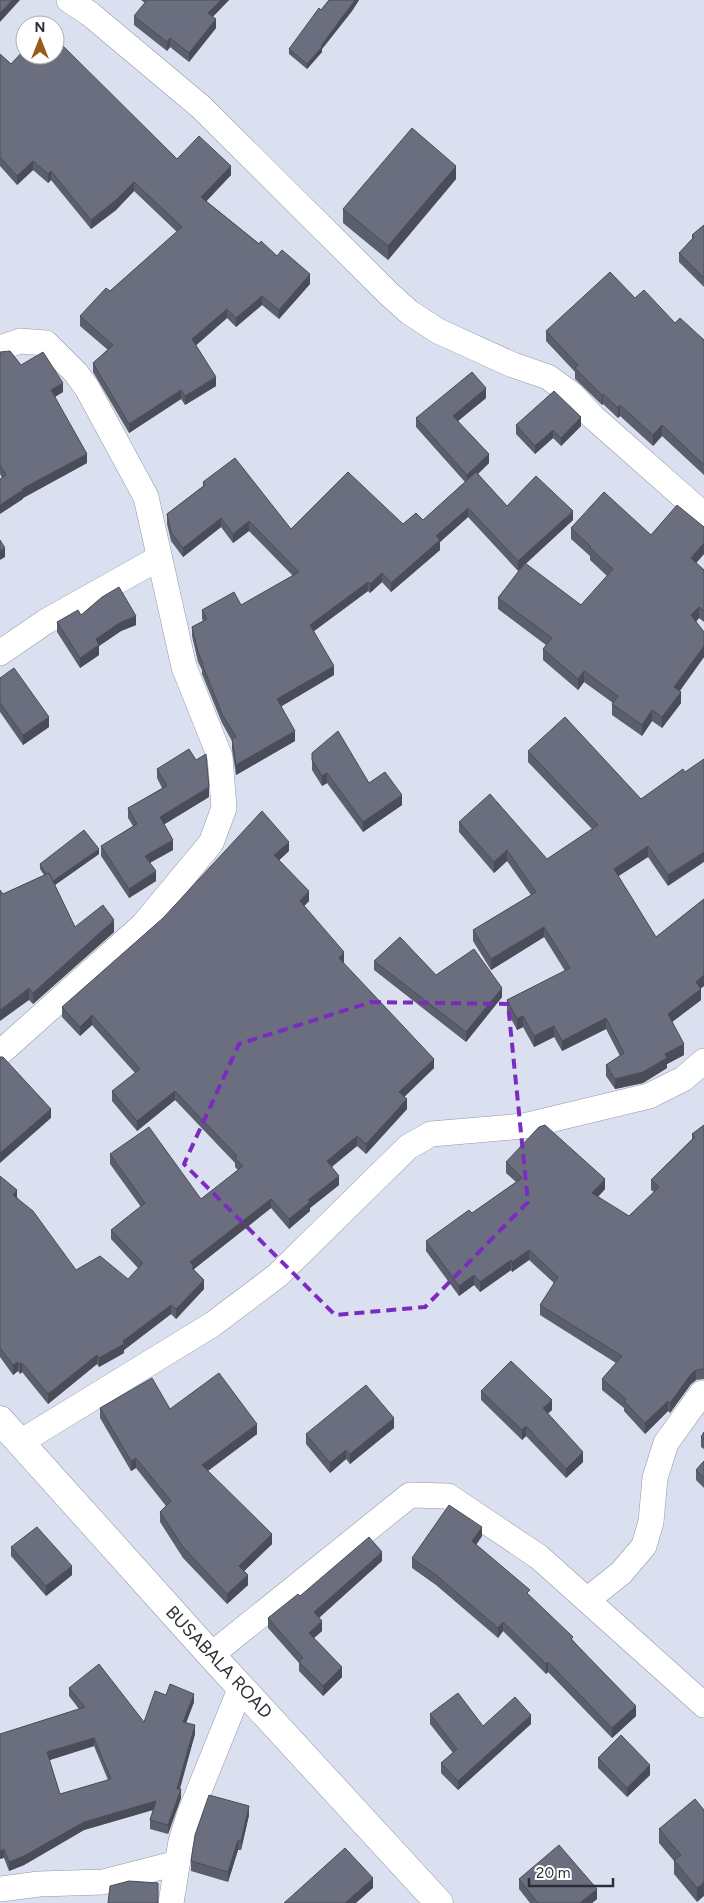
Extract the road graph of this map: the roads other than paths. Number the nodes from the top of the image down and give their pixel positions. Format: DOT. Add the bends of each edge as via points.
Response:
graph roads {
  1 [pos="69,0"];
  2 [pos="0,348"];
  3 [pos="704,515"];
  4 [pos="159,558"];
  5 [pos="0,653"];
  6 [pos="0,1053"];
  7 [pos="704,1061"];
  8 [pos="702,1393"];
  9 [pos="0,1420"];
  10 [pos="20,1443"];
  11 [pos="587,1600"];
  12 [pos="211,1655"];
  13 [pos="241,1687"];
  14 [pos="704,1705"];
  15 [pos="176,1863"];
  16 [pos="0,1889"];
  17 [pos="171,1903"];
  18 [pos="439,1903"];
  1 -- 3 [label="street" via="201,107 409,312 438,331 548,377 570,392 593,417"];
  2 -- 4 [label="street" via="20,341 46,343 76,373 146,497"];
  4 -- 5 [label="street" via="45,622"];
  4 -- 6 [label="street" via="184,667 220,757 224,808 211,843 143,925"];
  7 -- 10 [label="street" via="683,1078 649,1096 524,1126 431,1134 408,1147 278,1275 213,1324"];
  8 -- 11 [label="street" via="666,1443 655,1478 644,1546 621,1573"];
  9 -- 10 [label="street, BUSABALA ROAD"];
  10 -- 12 [label="street, BUSABALA ROAD"];
  11 -- 12 [label="street" via="539,1557 448,1496 410,1495"];
  11 -- 14 [label="street"];
  12 -- 13 [label="street, BUSABALA ROAD"];
  13 -- 15 [label="street" via="190,1812"];
  13 -- 18 [label="street, BUSABALA ROAD"];
  15 -- 16 [label="street" via="103,1882"];
  15 -- 17 [label="street"];
}
